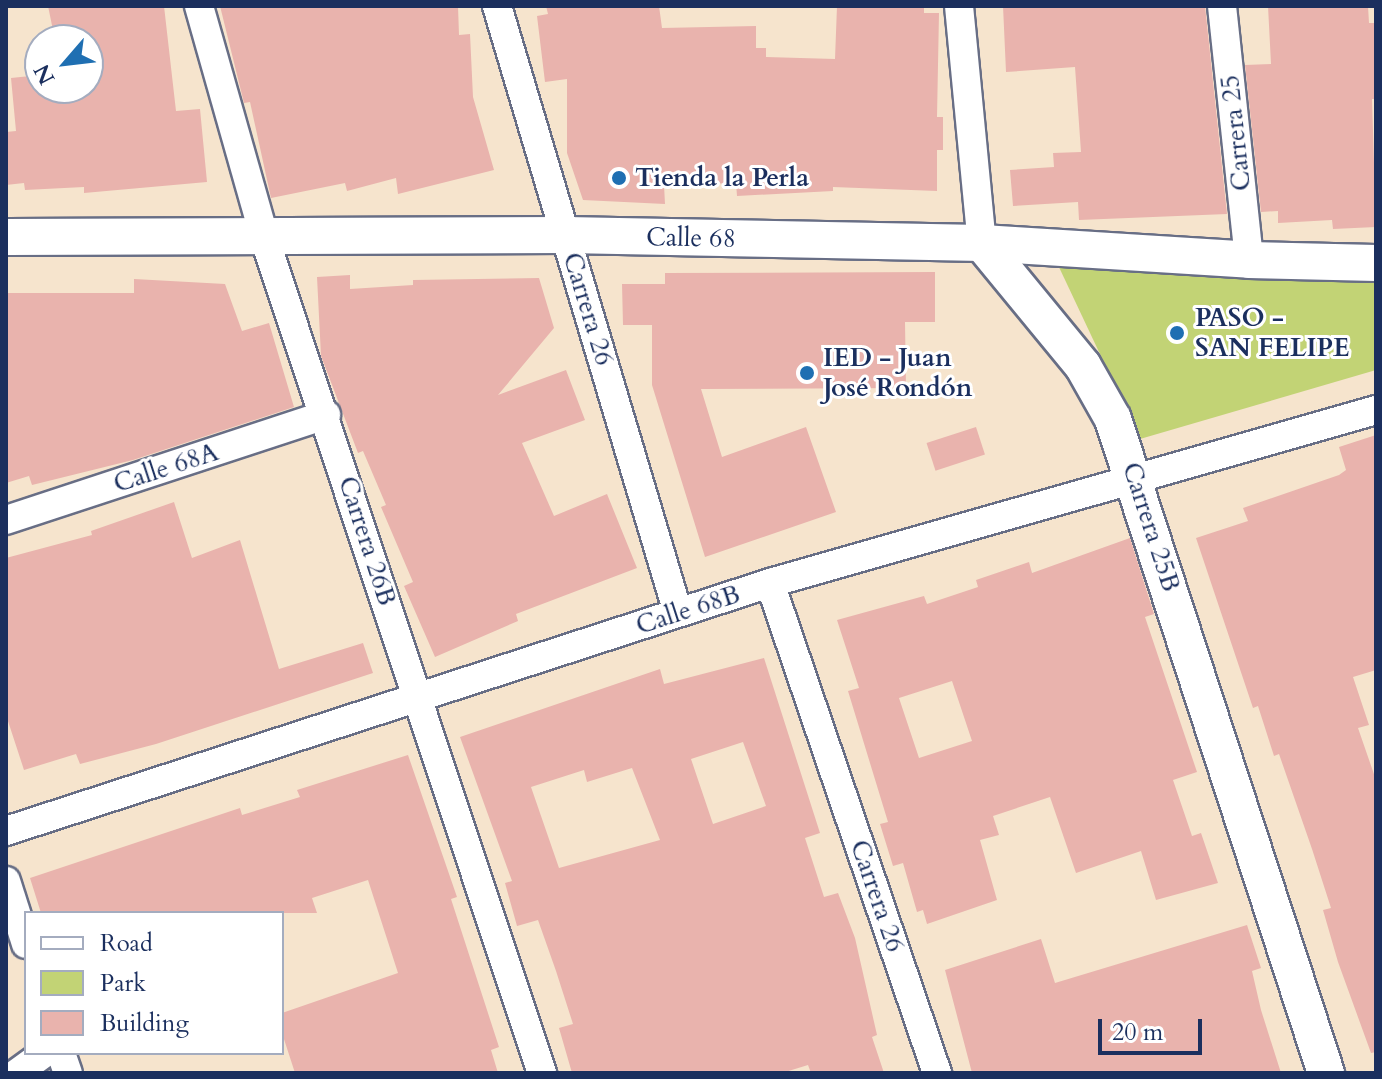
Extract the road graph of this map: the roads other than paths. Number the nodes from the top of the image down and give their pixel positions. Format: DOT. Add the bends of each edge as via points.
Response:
graph roads {
  1 [pos="199,6"];
  2 [pos="497,6"];
  3 [pos="959,6"];
  4 [pos="1222,6"];
  5 [pos="566,235"];
  6 [pos="6,237"];
  7 [pos="265,240"];
  8 [pos="982,243"];
  9 [pos="1249,260"];
  10 [pos="1376,263"];
  11 [pos="1376,410"];
  12 [pos="326,415"];
  13 [pos="1135,476"];
  14 [pos="6,520"];
  15 [pos="770,583"];
  16 [pos="678,613"];
  17 [pos="418,698"];
  18 [pos="6,831"];
  19 [pos="6,881"];
  20 [pos="24,938"];
  21 [pos="42,1055"];
  22 [pos="17,1073"];
  23 [pos="542,1073"];
  24 [pos="937,1073"];
  25 [pos="1326,1073"];
  1 -- 7 [label="street, Carrera 26B"];
  2 -- 5 [label="street, Carrera 26"];
  3 -- 8 [label="street"];
  4 -- 9 [label="street, Carrera 25"];
  5 -- 7 [label="street, Calle 68"];
  5 -- 8 [label="street, Calle 68"];
  5 -- 16 [label="street, Carrera 26"];
  6 -- 7 [label="street, Calle 68"];
  7 -- 12 [label="street, Carrera 26B"];
  8 -- 9 [label="street, Calle 68"];
  8 -- 13 [label="street, Carrera 25B" via="1083,366 1113,419"];
  9 -- 10 [label="street, Calle 68"];
  11 -- 13 [label="street, Calle 68B"];
  12 -- 14 [label="street, Calle 68A"];
  12 -- 17 [label="street, Carrera 26B"];
  13 -- 15 [label="street, Calle 68B"];
  13 -- 25 [label="street, Carrera 25B"];
  15 -- 16 [label="street, Calle 68B"];
  15 -- 24 [label="street, Carrera 26"];
  16 -- 17 [label="street, Calle 68B"];
  17 -- 18 [label="street, Calle 68B"];
  17 -- 23 [label="street, Carrera 26B"];
  19 -- 20 [label="street"];
  21 -- 22 [label="street"];
}
